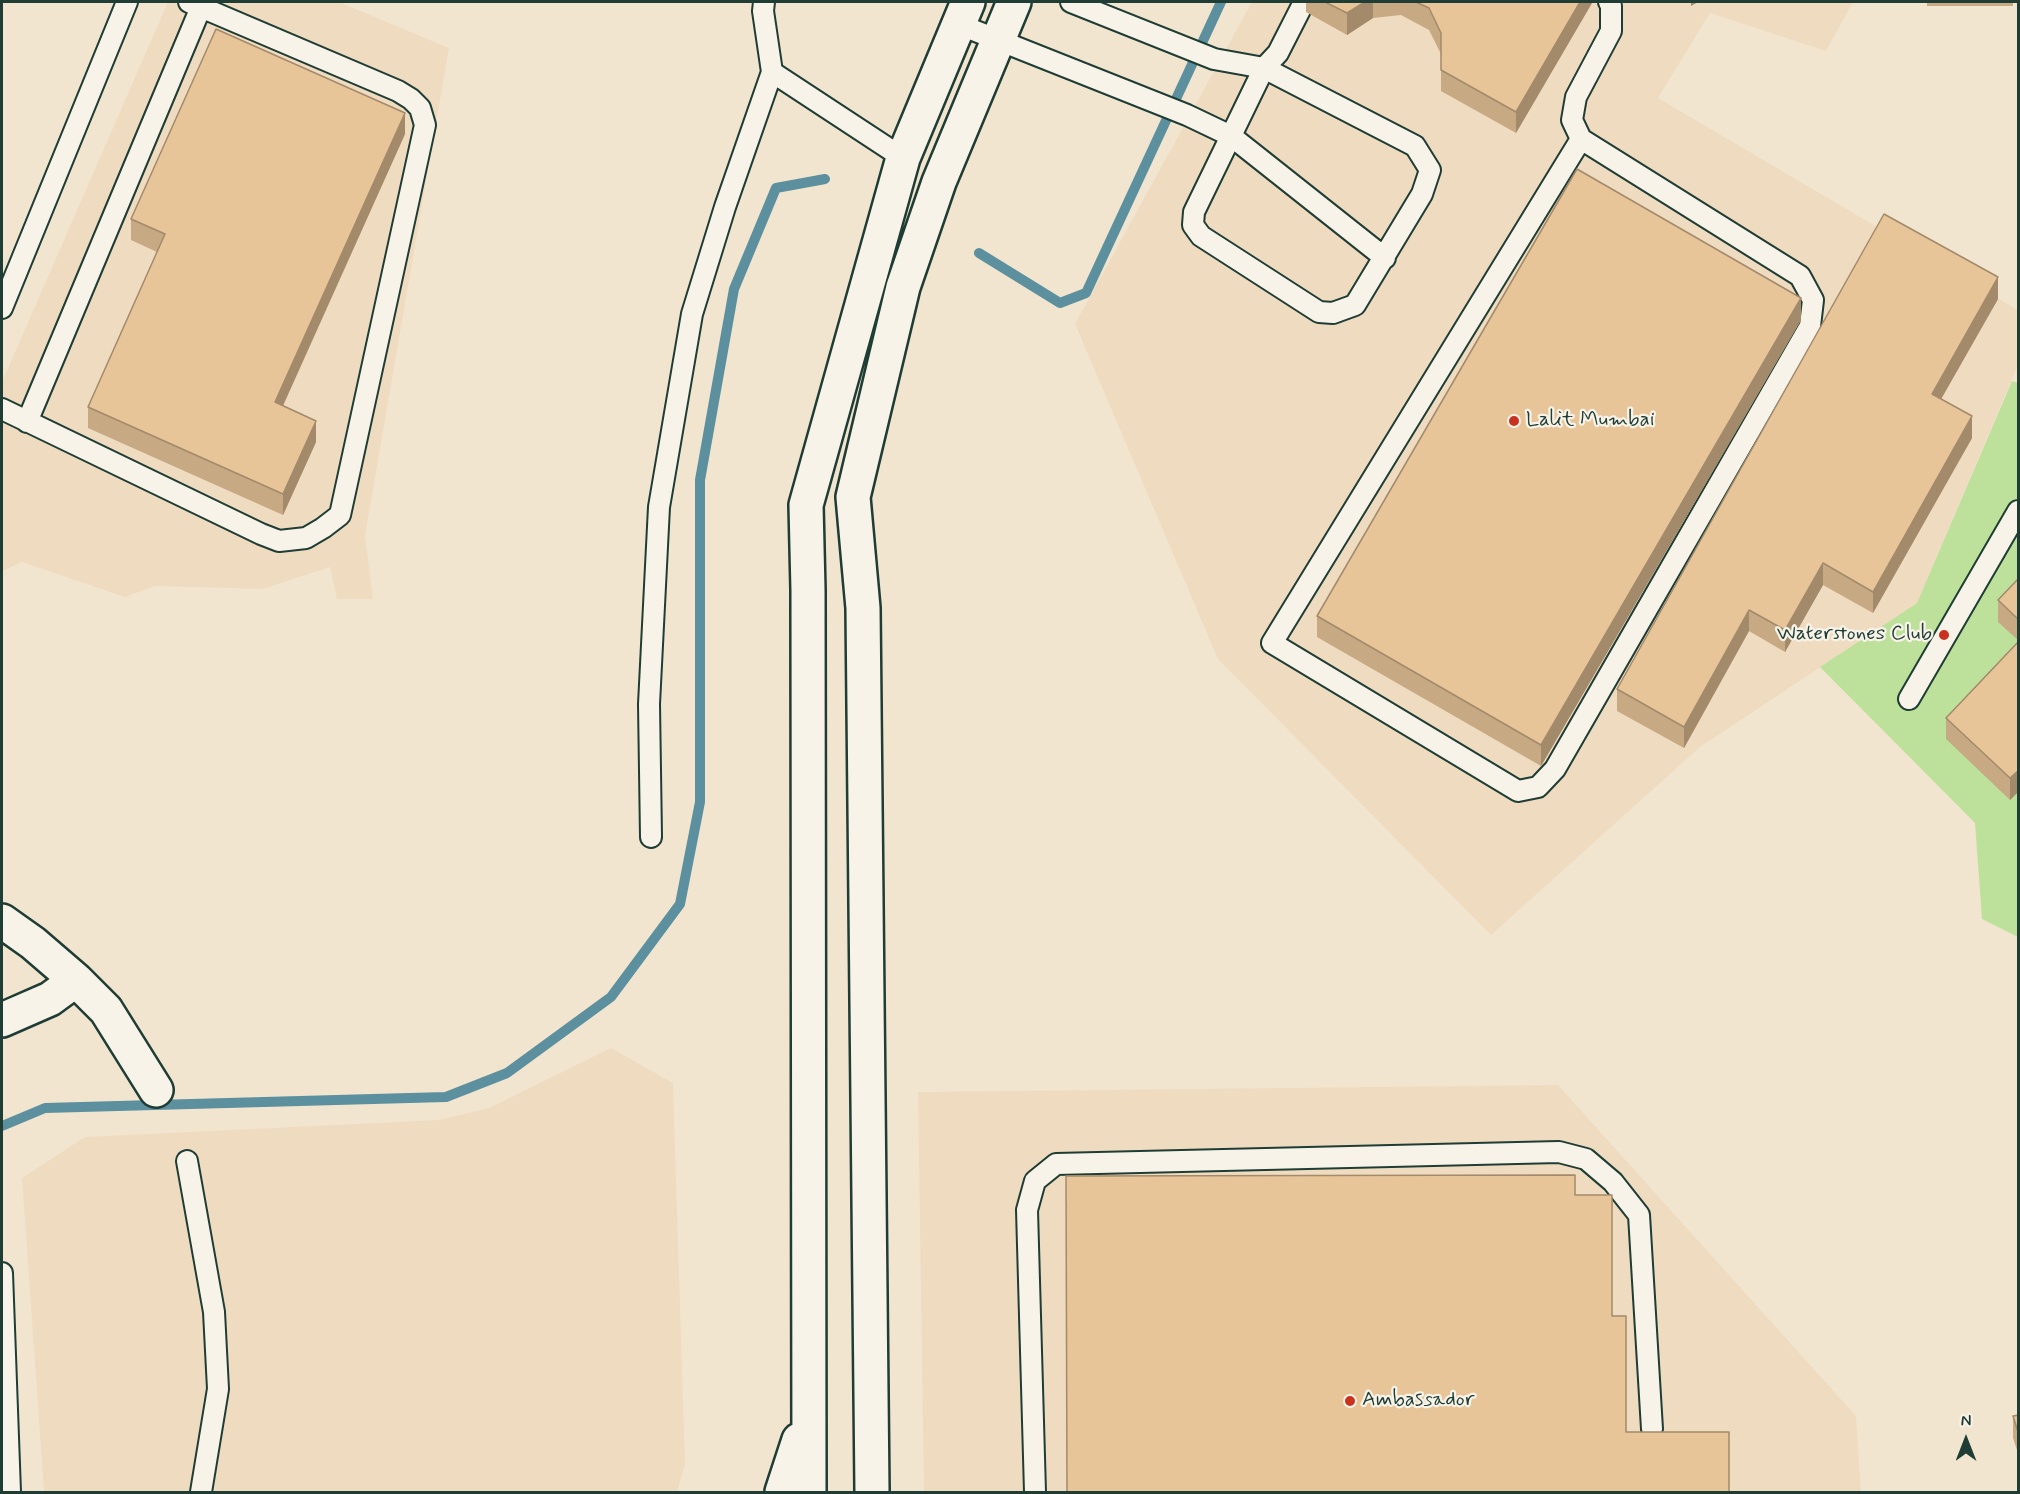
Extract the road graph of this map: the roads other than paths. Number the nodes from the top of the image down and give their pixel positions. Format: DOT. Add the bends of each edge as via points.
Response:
graph roads {
  1 [pos="127,2"];
  2 [pos="764,2"];
  3 [pos="1014,2"];
  4 [pos="1071,2"];
  5 [pos="1304,2"];
  6 [pos="1609,2"];
  7 [pos="195,4"];
  8 [pos="963,13"];
  9 [pos="997,40"];
  10 [pos="1264,68"];
  11 [pos="772,72"];
  12 [pos="1231,136"];
  13 [pos="1581,139"];
  14 [pos="903,158"];
  15 [pos="1385,258"];
  16 [pos="2,308"];
  17 [pos="2,409"];
  18 [pos="27,422"];
  19 [pos="2019,511"];
  20 [pos="1909,699"];
  21 [pos="651,837"];
  22 [pos="2,921"];
  23 [pos="76,980"];
  24 [pos="2,1020"];
  25 [pos="156,1090"];
  26 [pos="187,1161"];
  27 [pos="2,1273"];
  28 [pos="809,1395"];
  29 [pos="1652,1429"];
  30 [pos="10,1492"];
  31 [pos="201,1492"];
  32 [pos="782,1492"];
  33 [pos="809,1492"];
  34 [pos="872,1492"];
  35 [pos="1035,1492"];
  1 -- 16 [label="lane"];
  2 -- 11 [label="lane"];
  3 -- 9 [label="main road"];
  4 -- 10 [label="lane" via="1214,59"];
  5 -- 10 [label="lane" via="1278,53"];
  6 -- 13 [label="lane" via="1611,31 1576,96 1572,120"];
  7 -- 18 [label="lane"];
  7 -- 18 [label="lane" via="398,91 420,108 425,125 340,515 306,537 279,541"];
  8 -- 9 [label="lane"];
  8 -- 14 [label="main road"];
  9 -- 12 [label="lane"];
  9 -- 34 [label="main road" via="939,182 903,287 853,497 863,608"];
  10 -- 12 [label="lane"];
  10 -- 15 [label="lane" via="1415,146 1430,170 1422,194"];
  11 -- 14 [label="lane"];
  11 -- 21 [label="lane" via="692,314 659,507 649,704"];
  12 -- 15 [label="lane"];
  12 -- 15 [label="lane" via="1194,212 1192,225 1201,236 1319,312 1333,313 1355,305"];
  13 -- 13 [label="lane" via="1800,276 1813,300 1810,326 1555,768 1538,787 1518,791 1272,643"];
  14 -- 28 [label="main road" via="806,505"];
  17 -- 18 [label="lane"];
  19 -- 20 [label="lane"];
  22 -- 23 [label="main road"];
  23 -- 24 [label="main road" via="50,999"];
  23 -- 25 [label="main road" via="106,1010"];
  26 -- 31 [label="lane" via="214,1312 218,1389"];
  27 -- 30 [label="lane"];
  28 -- 32 [label="main road"];
  28 -- 33 [label="main road"];
  29 -- 35 [label="lane" via="1639,1215 1613,1182 1586,1159 1559,1152 1056,1164 1035,1181 1027,1210"];
}
